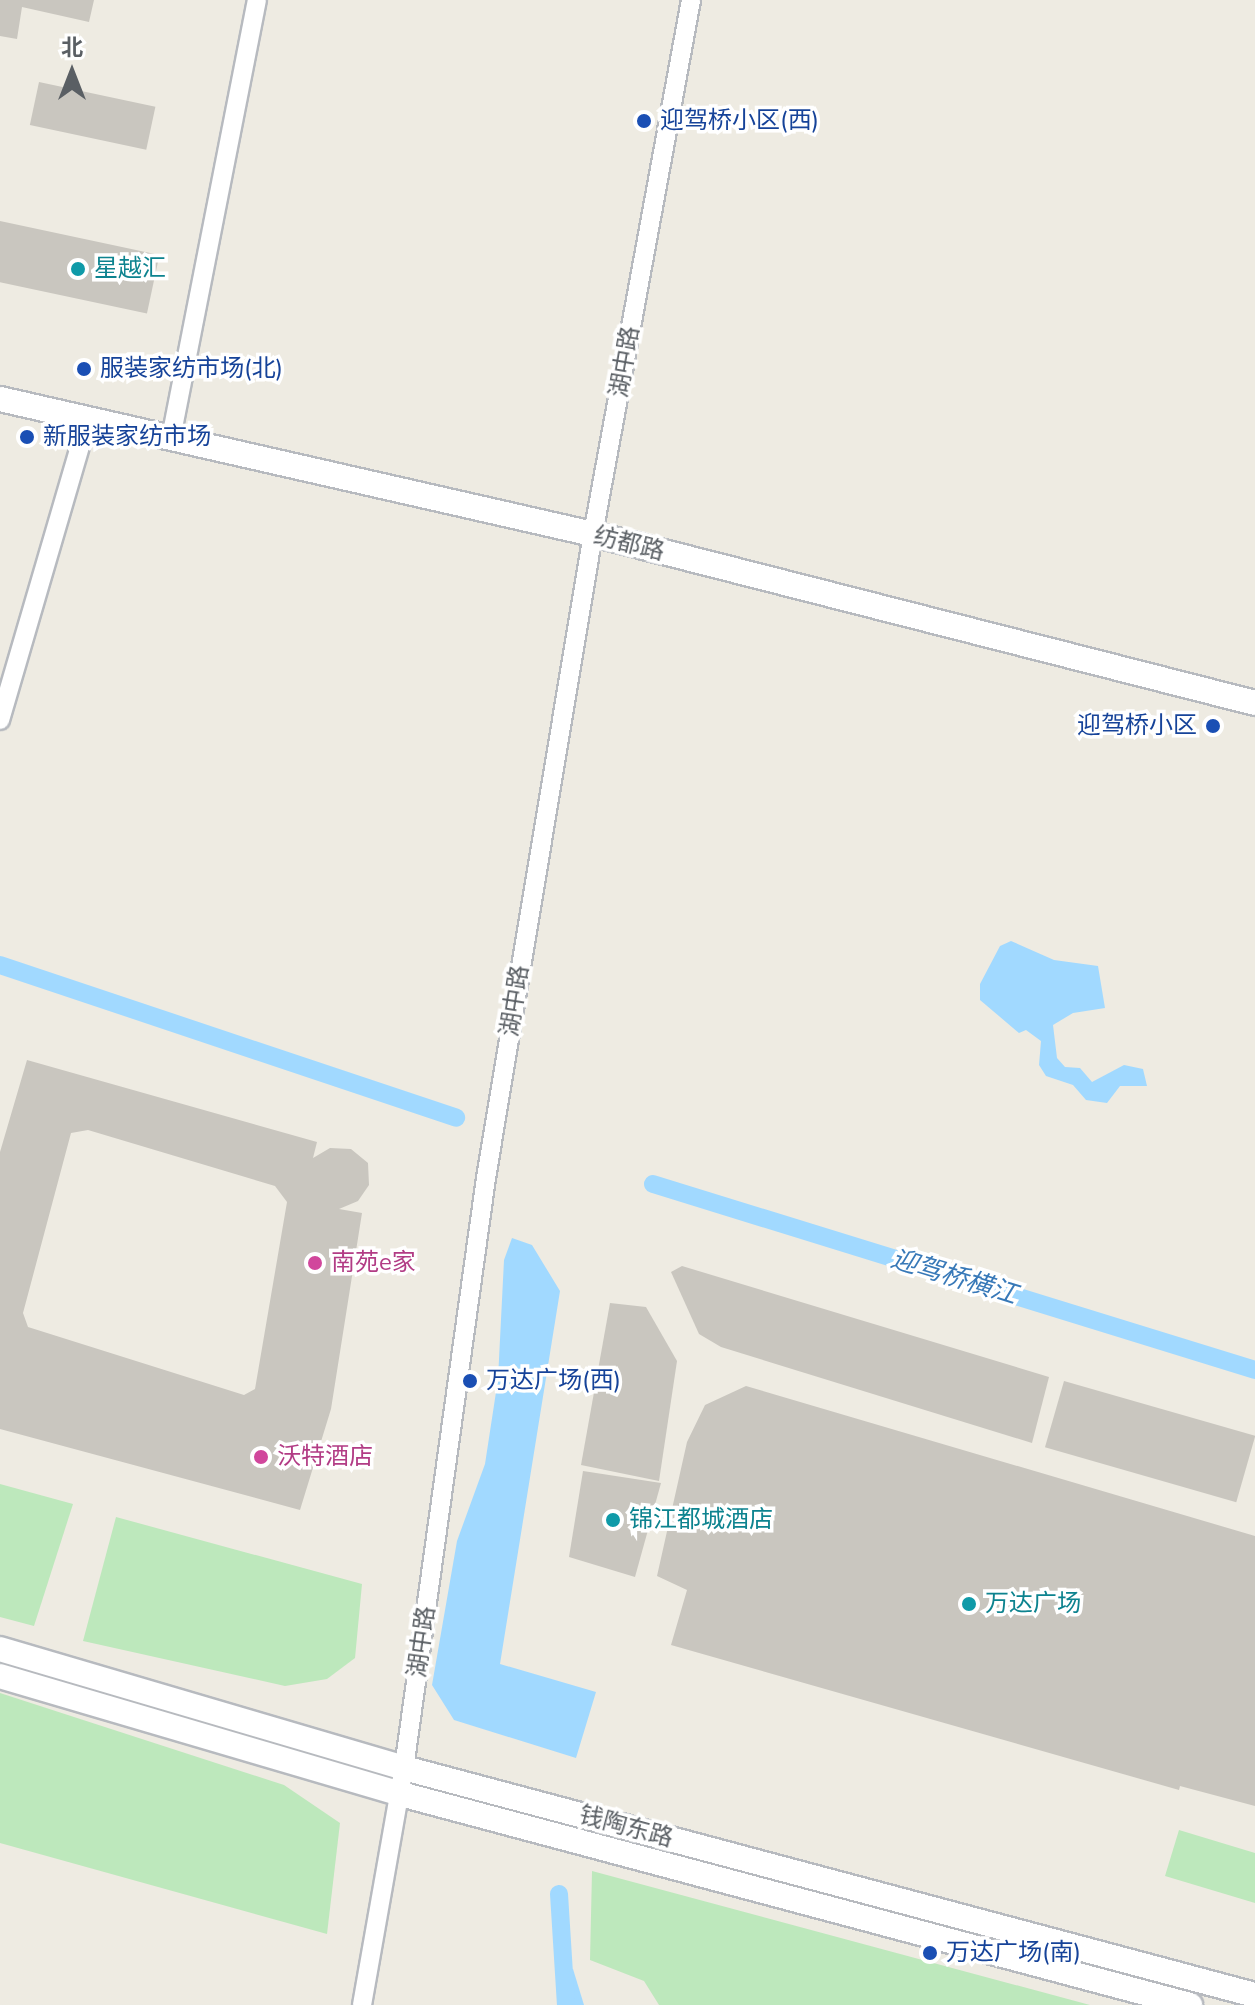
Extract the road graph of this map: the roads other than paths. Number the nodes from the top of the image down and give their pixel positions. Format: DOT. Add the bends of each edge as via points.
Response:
graph roads {
  1 [pos="257,0"];
  2 [pos="691,0"];
  3 [pos="0,399"];
  4 [pos="88,419"];
  5 [pos="171,438"];
  6 [pos="593,534"];
  7 [pos="1255,703"];
  8 [pos="0,720"];
  9 [pos="0,1649"];
  10 [pos="0,1676"];
  11 [pos="404,1768"];
  12 [pos="397,1793"];
  13 [pos="1255,1995"];
  14 [pos="362,2005"];
  15 [pos="1190,2005"];
  1 -- 5 [label="street"];
  2 -- 6 [label="street, 湖中路"];
  3 -- 4 [label="street, 纺都路"];
  4 -- 5 [label="street, 纺都路"];
  4 -- 8 [label="street"];
  5 -- 6 [label="street, 纺都路"];
  6 -- 7 [label="street, 纺都路"];
  6 -- 11 [label="street, 湖中路" via="486,1178"];
  9 -- 11 [label="street, 钱陶东路"];
  10 -- 12 [label="street, 钱陶东路"];
  11 -- 12 [label="street, 湖中路"];
  11 -- 13 [label="street, 钱陶东路"];
  12 -- 14 [label="street, 湖中路"];
  12 -- 15 [label="street, 钱陶东路"];
}
